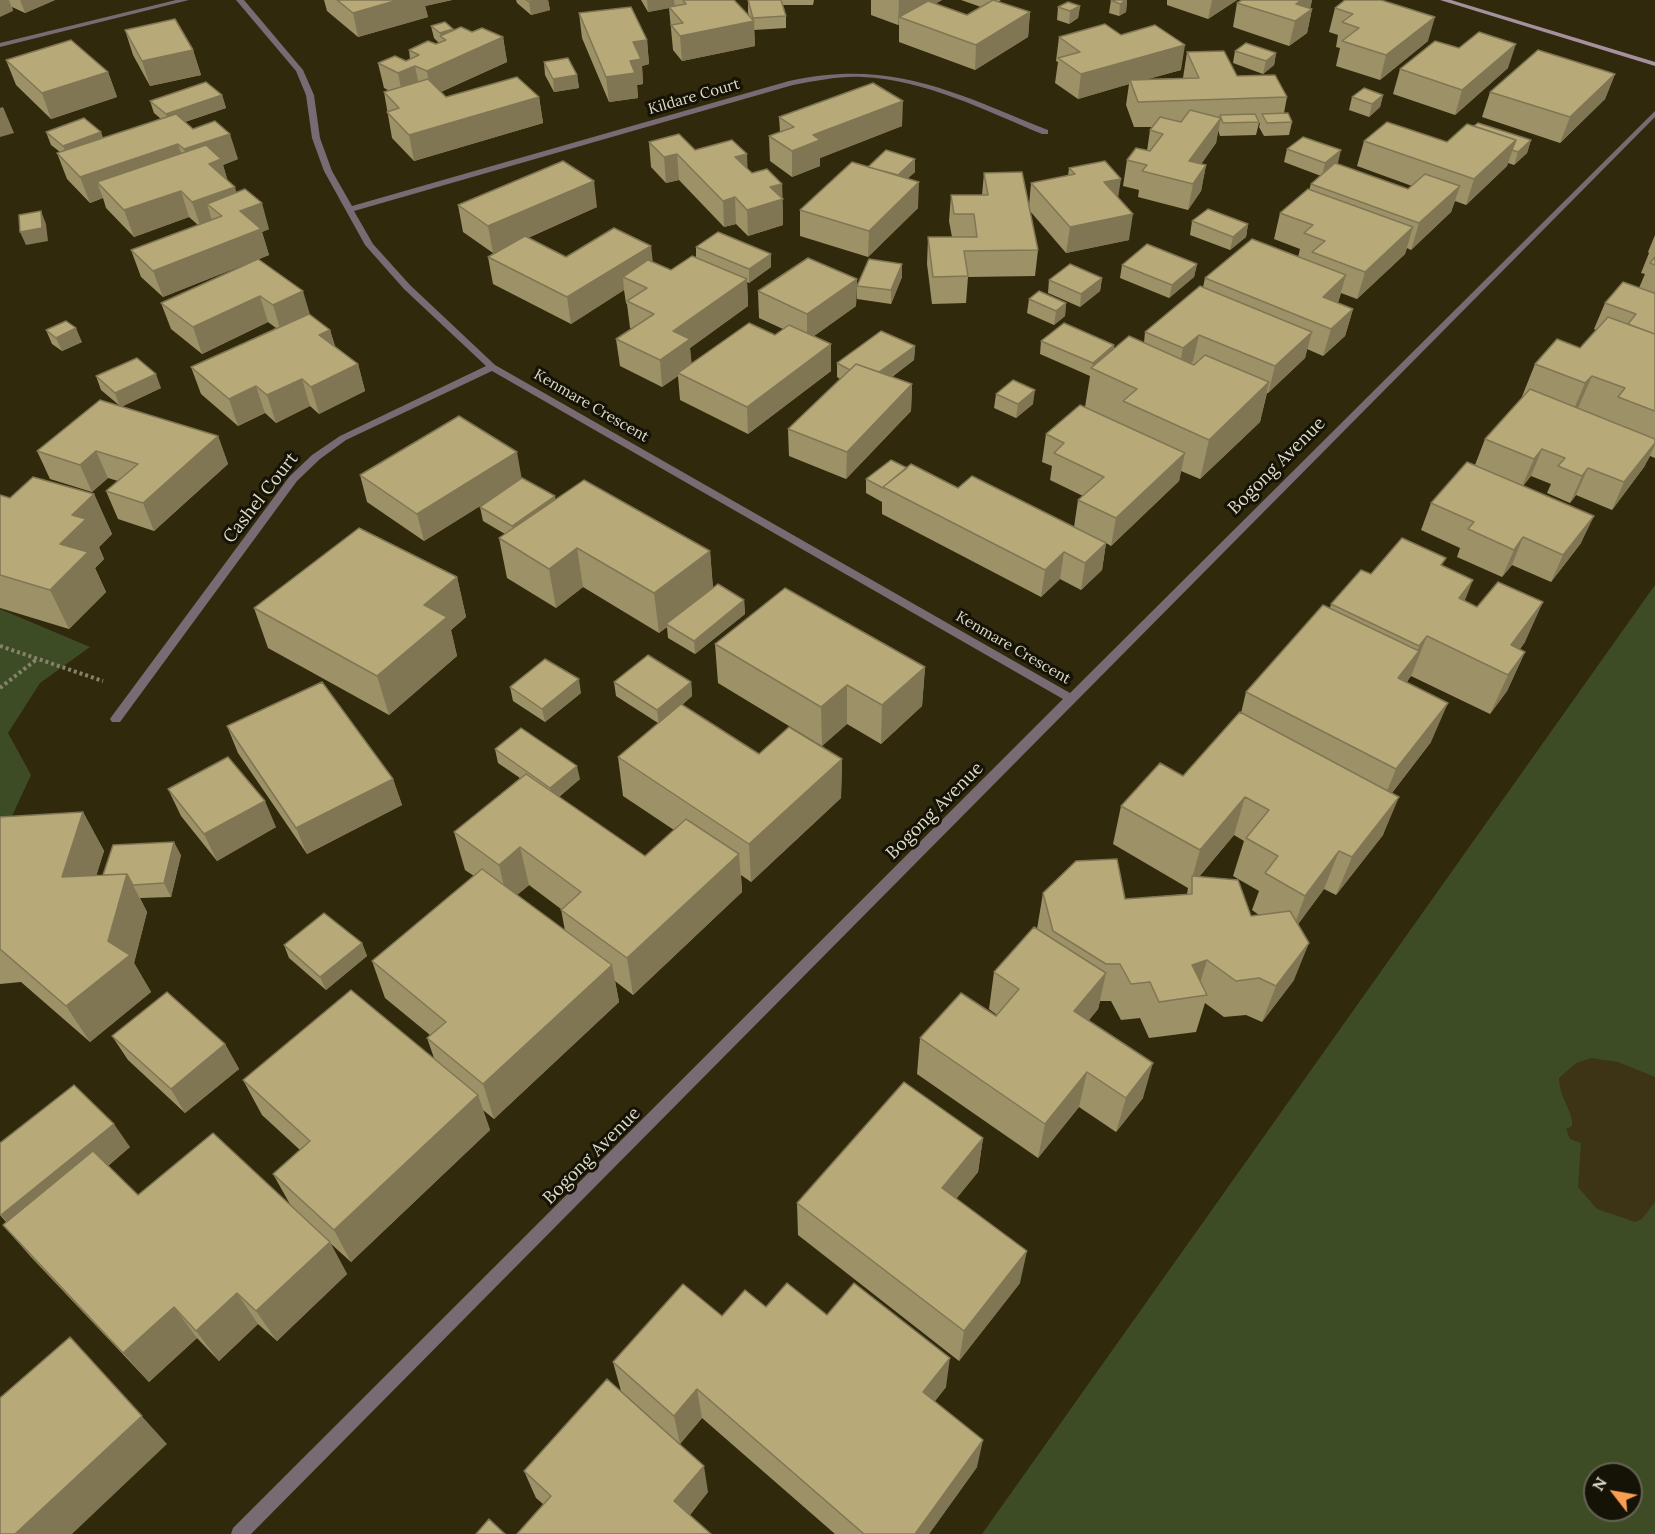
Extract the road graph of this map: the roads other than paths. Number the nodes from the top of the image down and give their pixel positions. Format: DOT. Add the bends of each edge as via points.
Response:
graph roads {
  1 [pos="185,0"];
  2 [pos="240,0"];
  3 [pos="1444,0"];
  4 [pos="0,45"];
  5 [pos="1655,64"];
  6 [pos="1655,113"];
  7 [pos="1045,132"];
  8 [pos="348,210"];
  9 [pos="492,367"];
  10 [pos="1070,698"];
  11 [pos="116,719"];
  12 [pos="239,1534"];
  1 -- 4 [label="street"];
  2 -- 8 [label="street, Kenmare Crescent" via="302,76 310,95 321,155"];
  3 -- 5 [label="street"];
  6 -- 10 [label="street, Bogong Avenue"];
  7 -- 8 [label="street, Kildare Court" via="921,83 880,75 836,75 792,83"];
  8 -- 9 [label="street, Kenmare Crescent" via="387,267"];
  9 -- 10 [label="street, Kenmare Crescent"];
  9 -- 11 [label="street, Cashel Court" via="343,438 308,463"];
  10 -- 12 [label="street, Bogong Avenue"];
}
